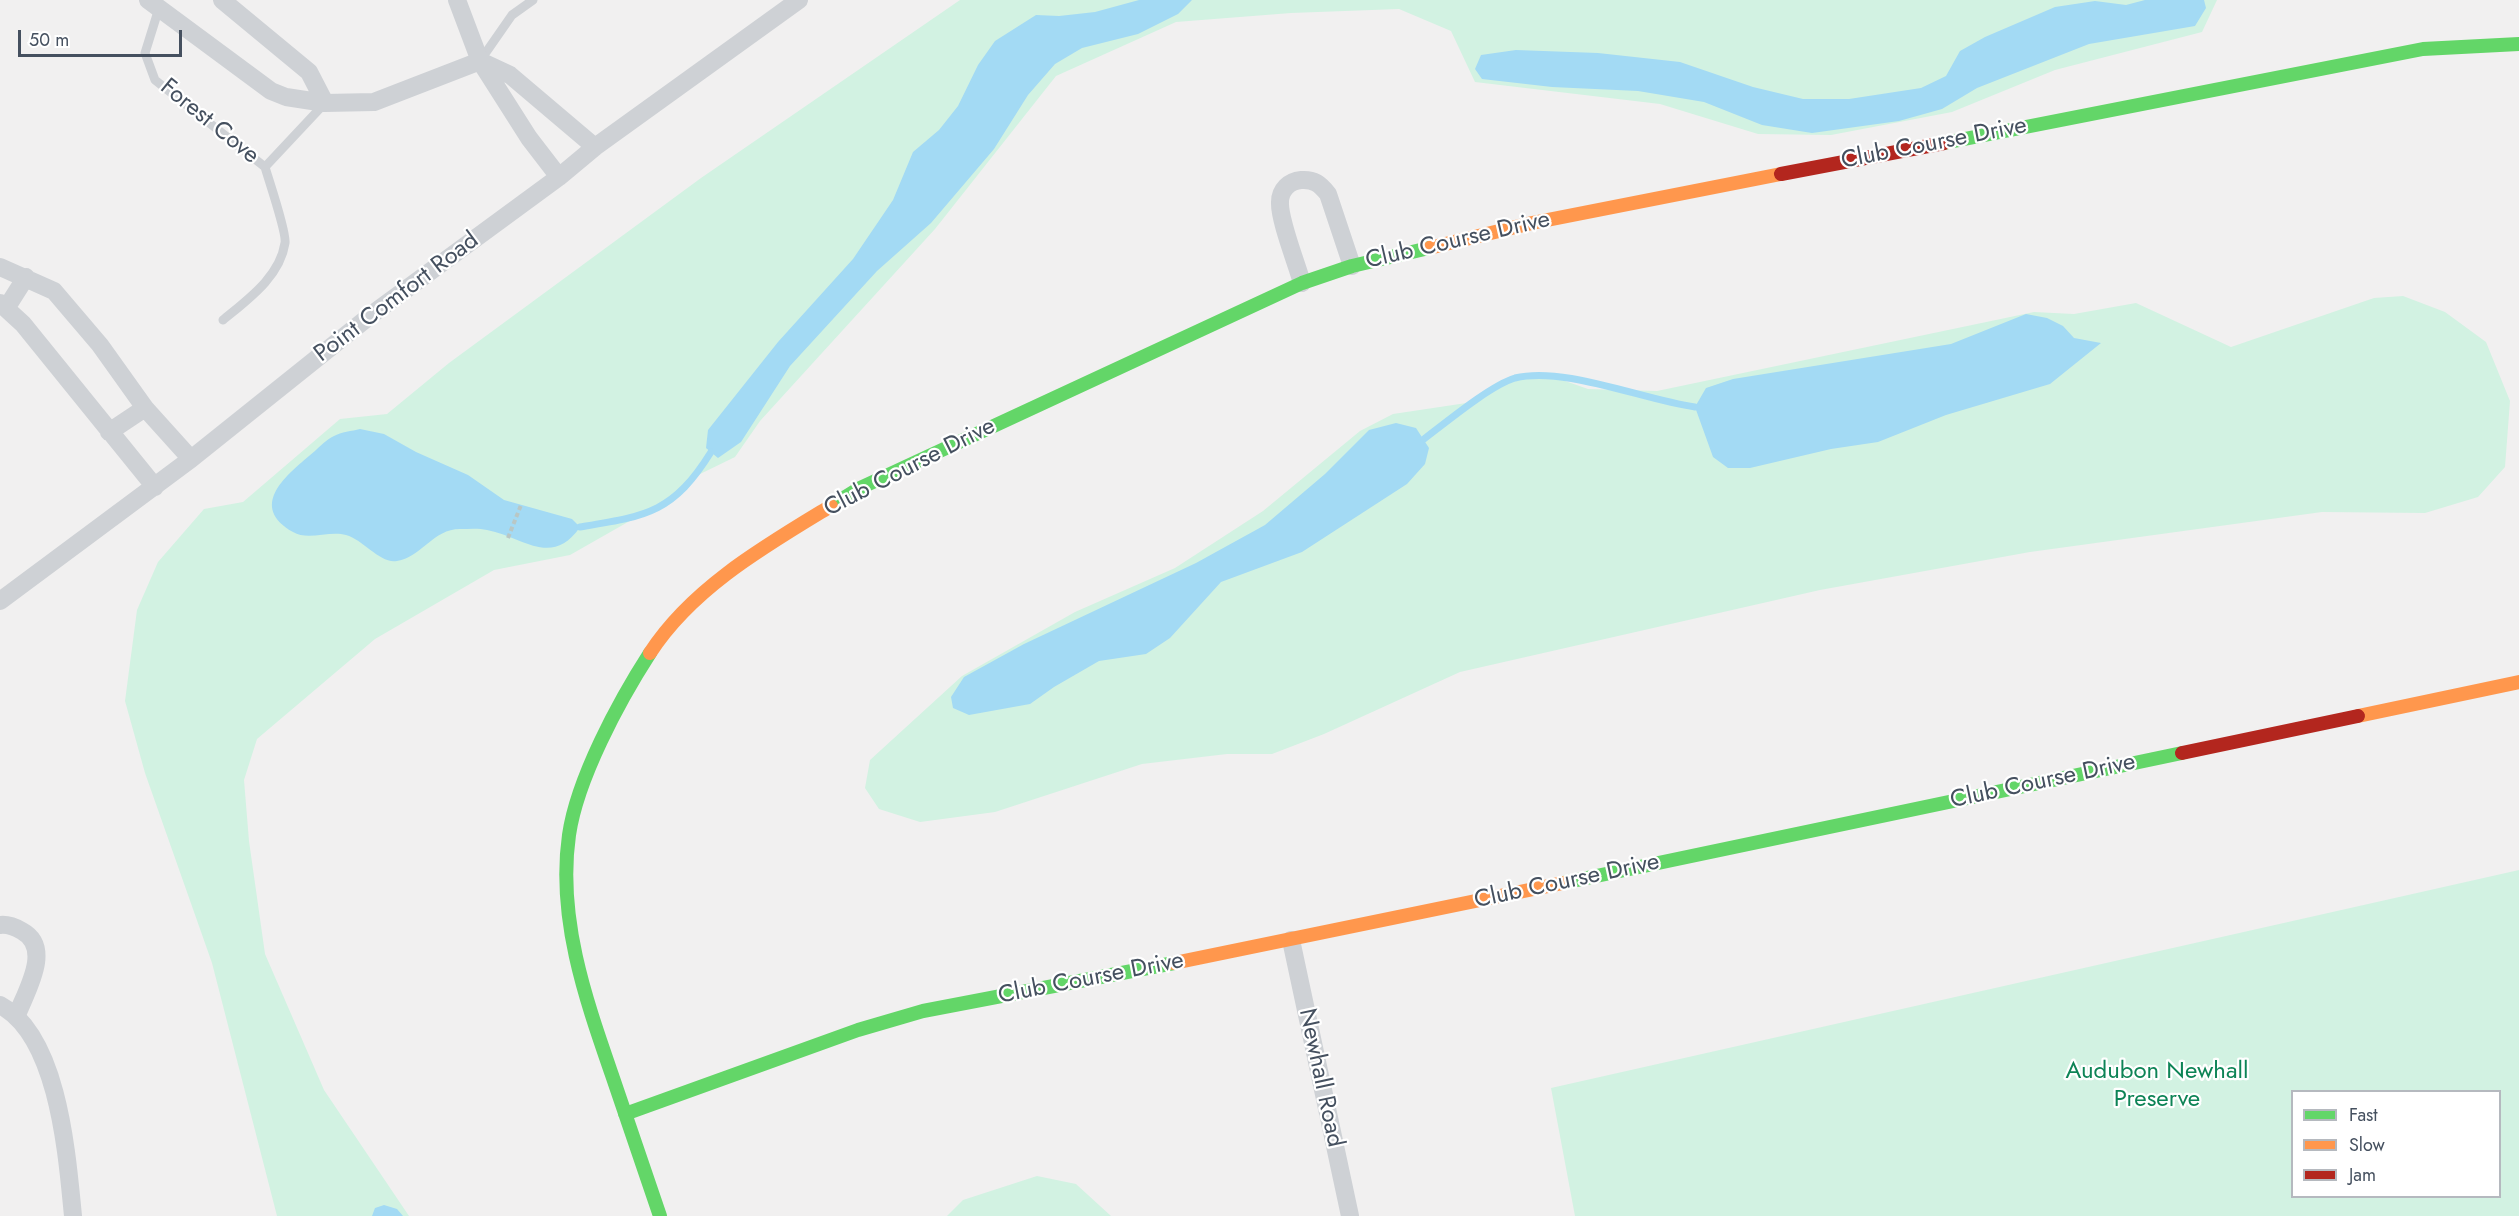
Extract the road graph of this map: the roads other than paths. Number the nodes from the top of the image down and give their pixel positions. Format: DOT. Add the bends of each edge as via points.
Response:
graph roads {
  1 [pos="222,0"];
  2 [pos="457,0"];
  3 [pos="533,0"];
  4 [pos="799,0"];
  5 [pos="154,3"];
  6 [pos="2519,44"];
  7 [pos="480,61"];
  8 [pos="325,103"];
  9 [pos="595,147"];
  10 [pos="265,167"];
  11 [pos="559,177"];
  12 [pos="1352,266"];
  13 [pos="0,267"];
  14 [pos="26,277"];
  15 [pos="1302,283"];
  16 [pos="4,305"];
  17 [pos="223,320"];
  18 [pos="145,408"];
  19 [pos="109,432"];
  20 [pos="191,459"];
  21 [pos="155,487"];
  22 [pos="0,602"];
  23 [pos="2519,682"];
  24 [pos="0,925"];
  25 [pos="1291,940"];
  26 [pos="0,1005"];
  27 [pos="17,1015"];
  28 [pos="625,1114"];
  29 [pos="73,1216"];
  30 [pos="660,1216"];
  31 [pos="1350,1216"];
  1 -- 8 [label="street" via="309,72"];
  2 -- 7 [label="street"];
  3 -- 7 [label="lane" via="512,15"];
  4 -- 9 [label="street, Point Comfort Road"];
  5 -- 8 [label="street, Forest Cove" via="271,91"];
  5 -- 10 [label="lane, Forest Cove" via="145,52 155,80"];
  6 -- 12 [label="street, Club Course Drive" via="2423,49 1543,220"];
  7 -- 8 [label="street, Forest Cove" via="374,102"];
  7 -- 9 [label="street" via="510,75"];
  7 -- 11 [label="street"];
  8 -- 10 [label="lane"];
  9 -- 11 [label="street, Point Comfort Road"];
  10 -- 17 [label="lane" via="286,241 260,290"];
  11 -- 20 [label="street, Point Comfort Road" via="371,315"];
  12 -- 15 [label="street, Club Course Drive"];
  12 -- 15 [label="street, Club Course Drive" via="1328,194 1310,179 1296,181 1286,187 1279,203"];
  13 -- 14 [label="street"];
  14 -- 16 [label="street"];
  14 -- 18 [label="street" via="54,291 100,345"];
  15 -- 28 [label="street, Club Course Drive" via="860,488 768,544 695,600 660,638 632,683 587,774 569,834 566,901 584,994"];
  16 -- 19 [label="street"];
  18 -- 19 [label="street"];
  18 -- 20 [label="street"];
  19 -- 21 [label="street"];
  20 -- 21 [label="street, Point Comfort Road"];
  21 -- 22 [label="street, Point Comfort Road"];
  23 -- 25 [label="street, Club Course Drive"];
  24 -- 27 [label="street" via="7,924 29,935 36,946 35,967"];
  25 -- 28 [label="street, Club Course Drive" via="923,1011 858,1030"];
  25 -- 31 [label="street, Newhall Road"];
  26 -- 27 [label="street"];
  27 -- 29 [label="street" via="36,1043 51,1083"];
  28 -- 30 [label="street, Club Course Drive"];
}
